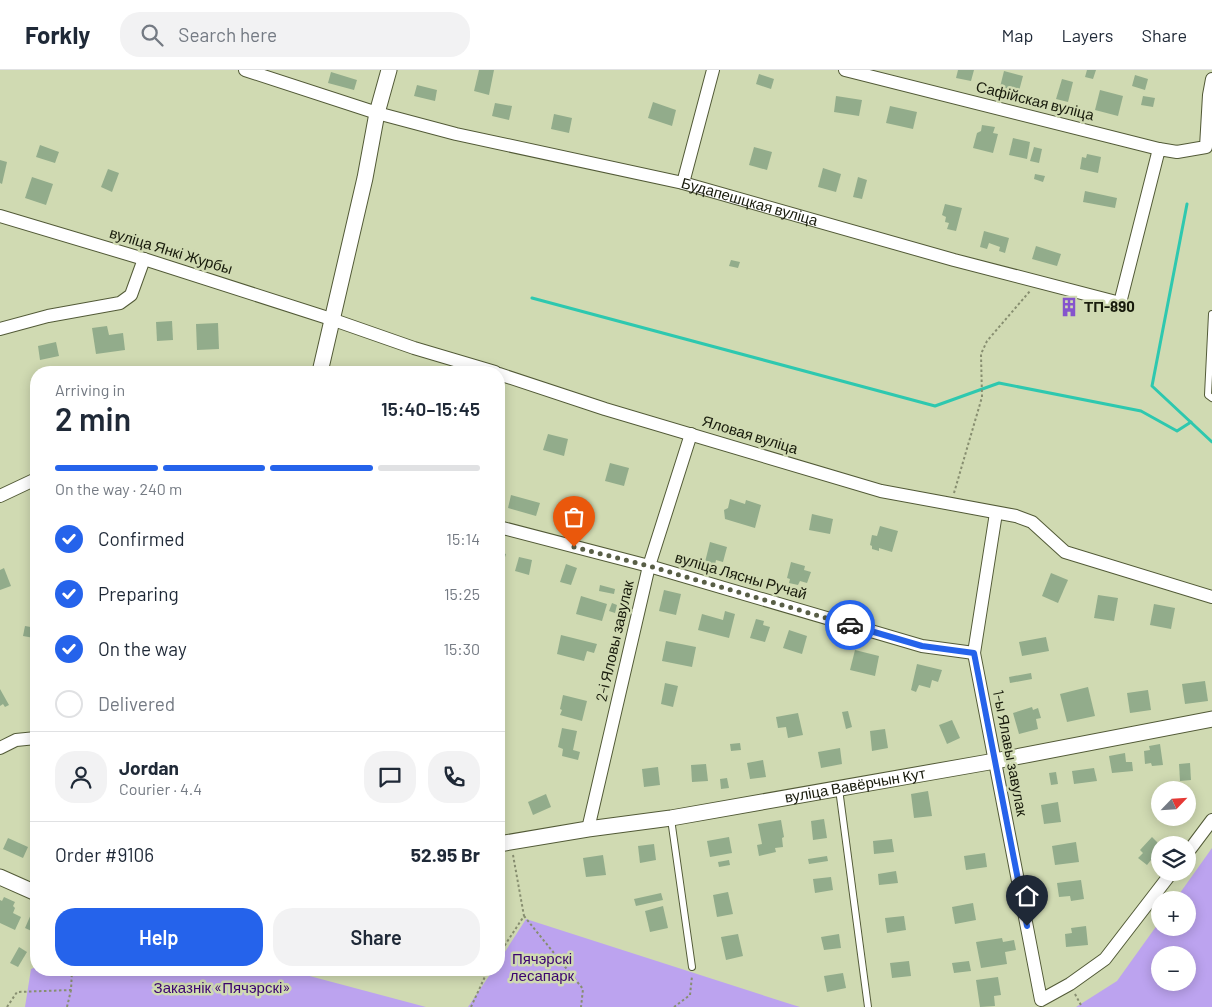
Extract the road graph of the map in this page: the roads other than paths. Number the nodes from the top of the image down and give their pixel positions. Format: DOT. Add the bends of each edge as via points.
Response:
graph roads {
  1 [pos="245,70"];
  2 [pos="389,70"];
  3 [pos="713,70"];
  4 [pos="845,70"];
  5 [pos="1212,79"];
  6 [pos="377,113"];
  7 [pos="1159,149"];
  8 [pos="1209,150"];
  9 [pos="683,183"];
  10 [pos="0,216"];
  11 [pos="144,259"];
  12 [pos="1212,314"];
  13 [pos="331,319"];
  14 [pos="0,329"];
  15 [pos="321,366"];
  16 [pos="474,366"];
  17 [pos="505,376"];
  18 [pos="1212,398"];
  19 [pos="692,434"];
  20 [pos="30,482"];
  21 [pos="0,496"];
  22 [pos="996,513"];
  23 [pos="505,529"];
  24 [pos="649,566"];
  25 [pos="1212,597"];
  26 [pos="974,653"];
  27 [pos="1212,719"];
  28 [pos="30,739"];
  29 [pos="0,748"];
  30 [pos="996,761"];
  31 [pos="838,788"];
  32 [pos="671,818"];
  33 [pos="1212,820"];
  34 [pos="588,829"];
  35 [pos="1196,841"];
  36 [pos="505,844"];
  37 [pos="0,878"];
  38 [pos="1165,881"];
  39 [pos="30,891"];
  40 [pos="692,967"];
  41 [pos="868,1007"];
  1 -- 6 [label="street, Будапешцкая вуліца"];
  2 -- 6 [label="street"];
  3 -- 9 [label="street"];
  4 -- 7 [label="street, Сафійская вуліца"];
  5 -- 8 [label="street"];
  6 -- 9 [label="street, Будапешцкая вуліца" via="456,134"];
  6 -- 13 [label="street"];
  7 -- 8 [label="street, Сафійская вуліца" via="1177,152"];
  7 -- 9 [label="street, Будапешцкая вуліца" via="1120,303"];
  10 -- 11 [label="street, вуліца Янкі Журбы"];
  11 -- 13 [label="street, вуліца Янкі Журбы"];
  11 -- 14 [label="street" via="131,295 120,303 48,316"];
  12 -- 18 [label="lane" via="1208,395"];
  13 -- 15 [label="street"];
  13 -- 16 [label="street, Яловая вуліца"];
  17 -- 19 [label="street, Яловая вуліца"];
  19 -- 22 [label="street, Яловая вуліца" via="881,491"];
  19 -- 24 [label="street, 2-і Яловы завулак"];
  20 -- 21 [label="street"];
  22 -- 25 [label="street, Яловая вуліца" via="1032,522 1065,552"];
  22 -- 26 [label="street, 1-ы Ялавы завулак"];
  23 -- 24 [label="street, вуліца Лясны Ручай"];
  24 -- 26 [label="street, вуліца Лясны Ручай" via="922,646"];
  24 -- 34 [label="street, 2-і Яловы завулак"];
  26 -- 30 [label="street, 1-ы Ялавы завулак"];
  27 -- 30 [label="street, вуліца Вавёрчын Кут"];
  28 -- 29 [label="street" via="16,740"];
  30 -- 31 [label="street, вуліца Вавёрчын Кут"];
  30 -- 38 [label="street, 1-ы Ялавы завулак" via="1041,1000 1105,959"];
  31 -- 32 [label="street, вуліца Вавёрчын Кут"];
  31 -- 41 [label="lane"];
  32 -- 34 [label="street, вуліца Вавёрчын Кут"];
  32 -- 40 [label="lane"];
  33 -- 35 [label="street"];
  34 -- 36 [label="street, вуліца Вавёрчын Кут"];
  37 -- 39 [label="street"];
}
